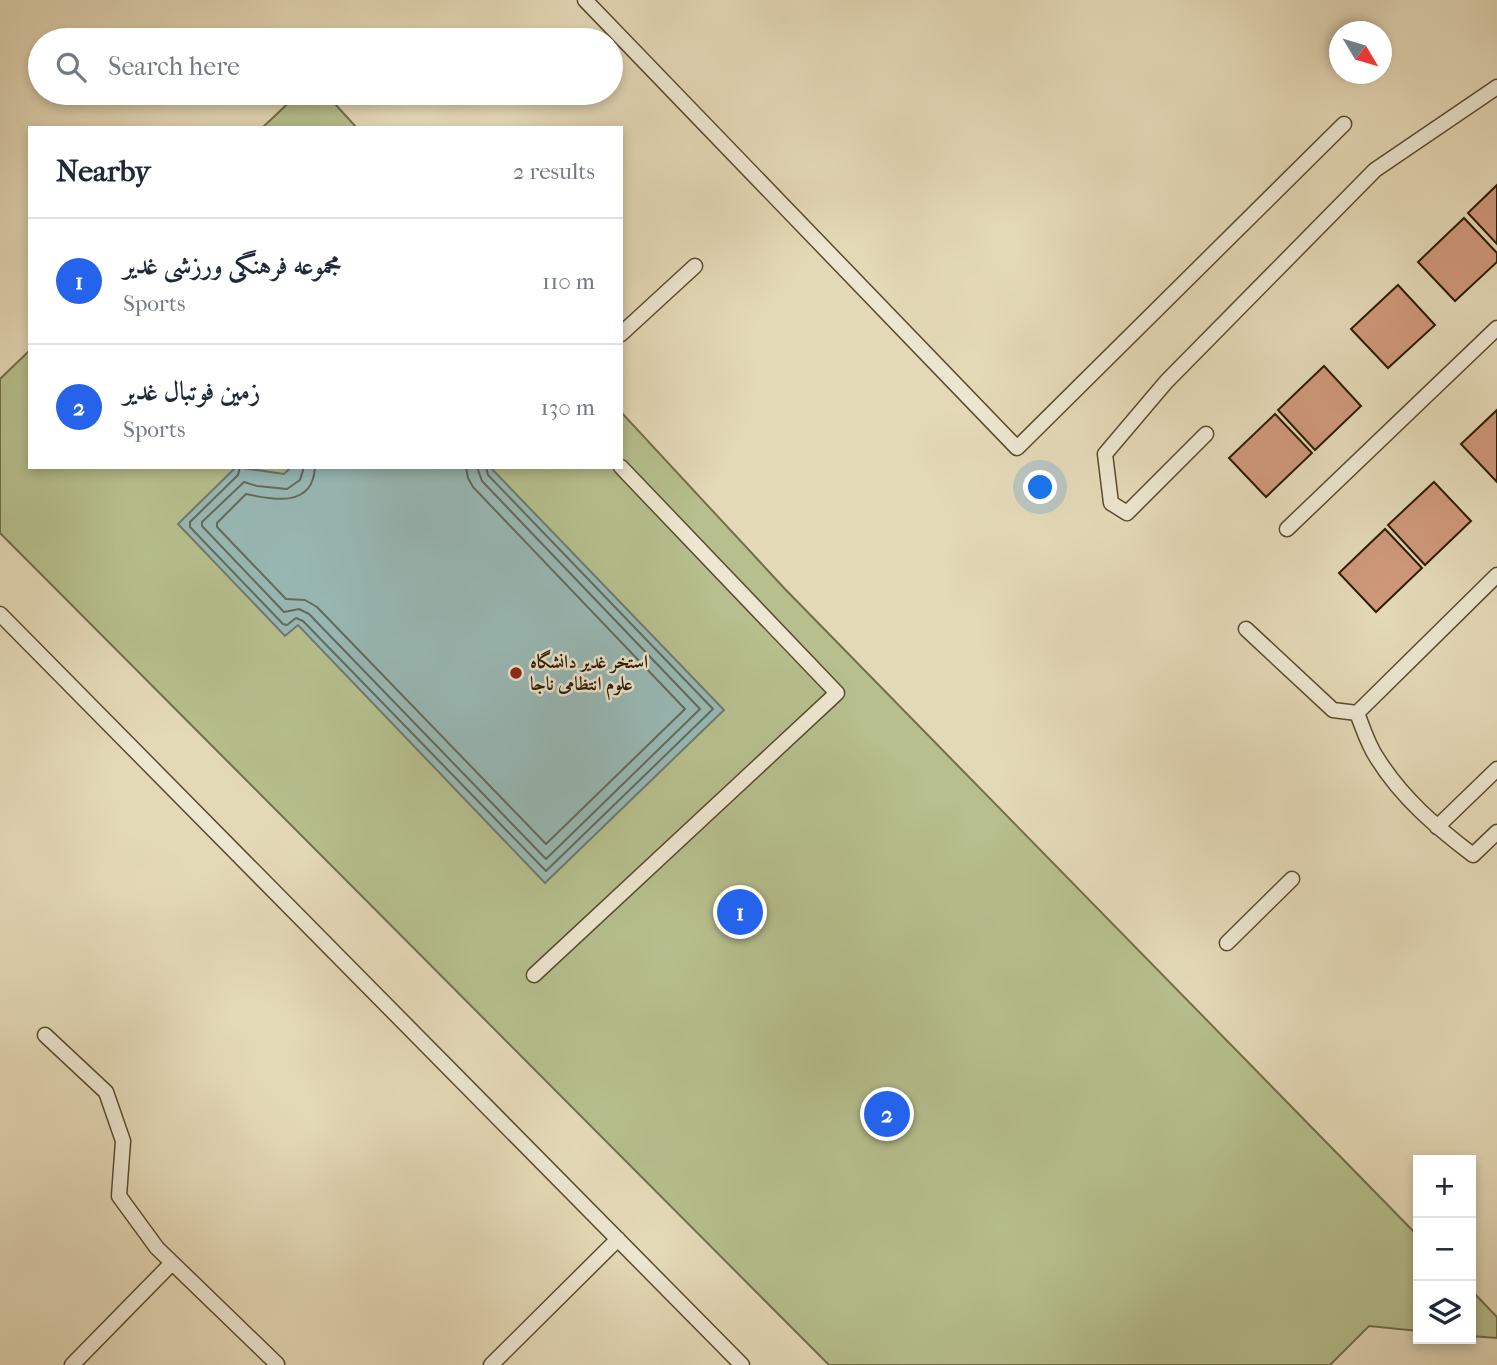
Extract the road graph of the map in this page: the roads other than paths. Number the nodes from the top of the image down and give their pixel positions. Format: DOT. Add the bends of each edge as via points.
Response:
graph roads {
  1 [pos="585,0"];
  2 [pos="612,28"];
  3 [pos="623,39"];
  4 [pos="1497,88"];
  5 [pos="1344,124"];
  6 [pos="695,266"];
  7 [pos="1497,328"];
  8 [pos="623,332"];
  9 [pos="1206,434"];
  10 [pos="623,469"];
  11 [pos="1287,529"];
  12 [pos="1497,575"];
  13 [pos="0,614"];
  14 [pos="1246,629"];
  15 [pos="1357,713"];
  16 [pos="1497,769"];
  17 [pos="1437,827"];
  18 [pos="1497,832"];
  19 [pos="1292,879"];
  20 [pos="1227,943"];
  21 [pos="534,975"];
  22 [pos="45,1035"];
  23 [pos="618,1239"];
  24 [pos="172,1263"];
  25 [pos="72,1365"];
  26 [pos="277,1365"];
  27 [pos="491,1365"];
  28 [pos="742,1365"];
  1 -- 2 [label="lane"];
  3 -- 5 [label="lane" via="1017,448"];
  4 -- 9 [label="lane" via="1375,170 1166,382 1105,454 1111,503 1127,513"];
  6 -- 8 [label="lane"];
  7 -- 11 [label="lane"];
  10 -- 21 [label="lane" via="837,693"];
  12 -- 15 [label="lane"];
  13 -- 23 [label="lane"];
  14 -- 15 [label="lane" via="1334,710"];
  15 -- 17 [label="lane" via="1375,756 1406,800"];
  16 -- 17 [label="lane"];
  17 -- 18 [label="lane" via="1473,855"];
  19 -- 20 [label="lane"];
  22 -- 24 [label="lane" via="106,1092 124,1141 119,1196"];
  23 -- 27 [label="lane"];
  23 -- 28 [label="lane"];
  24 -- 25 [label="lane"];
  24 -- 26 [label="lane"];
}
